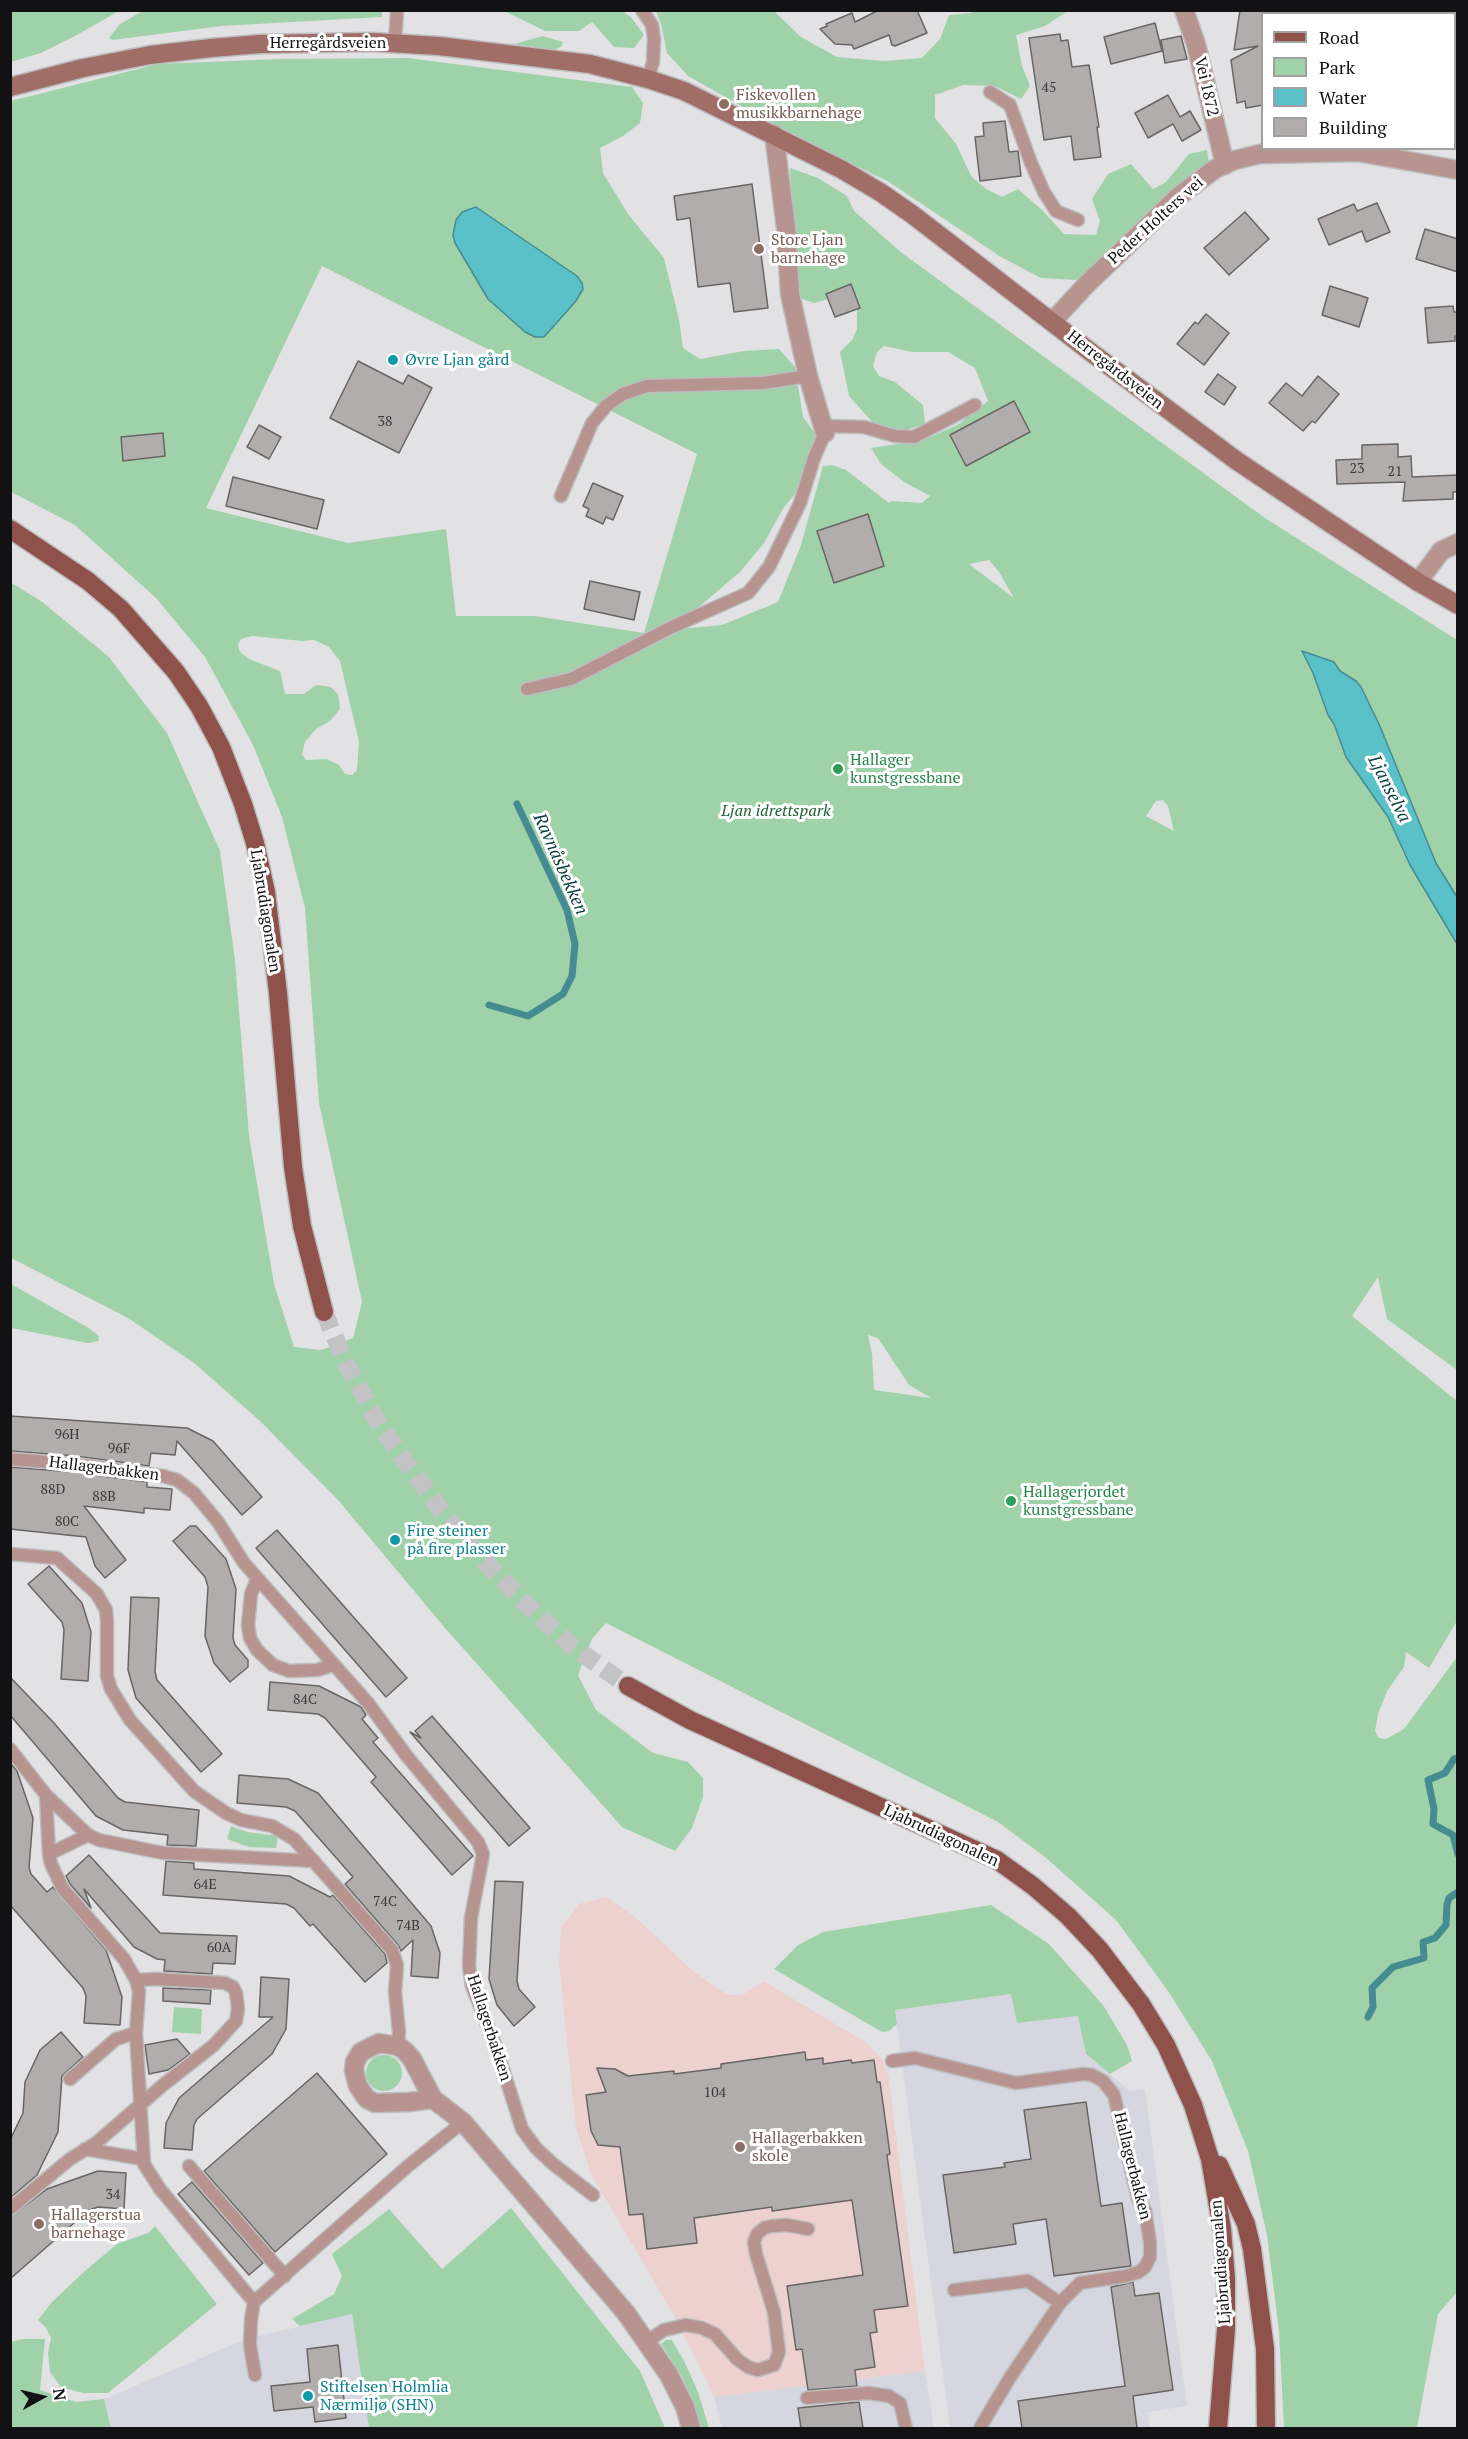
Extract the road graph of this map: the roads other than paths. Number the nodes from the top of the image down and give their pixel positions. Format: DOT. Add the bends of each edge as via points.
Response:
graph roads {
  1 [pos="397,10"];
  2 [pos="642,10"];
  3 [pos="1184,10"];
  4 [pos="395,43"];
  5 [pos="648,79"];
  6 [pos="10,87"];
  7 [pos="990,92"];
  8 [pos="774,134"];
  9 [pos="1390,152"];
  10 [pos="1225,165"];
  11 [pos="1458,170"];
  12 [pos="1078,220"];
  13 [pos="1052,322"];
  14 [pos="808,376"];
  15 [pos="975,405"];
  16 [pos="824,430"];
  17 [pos="561,496"];
  18 [pos="10,529"];
  19 [pos="1458,543"];
  20 [pos="1418,582"];
  21 [pos="1458,605"];
  22 [pos="528,689"];
  23 [pos="324,1312"];
  24 [pos="10,1459"];
  25 [pos="10,1554"];
  26 [pos="257,1579"];
  27 [pos="333,1665"];
  28 [pos="628,1686"];
  29 [pos="10,1749"];
  30 [pos="46,1795"];
  31 [pos="88,1834"];
  32 [pos="49,1854"];
  33 [pos="314,1861"];
  34 [pos="136,1980"];
  35 [pos="136,2033"];
  36 [pos="398,2046"];
  37 [pos="892,2061"];
  38 [pos="70,2079"];
  39 [pos="433,2099"];
  40 [pos="141,2106"];
  41 [pos="463,2122"];
  42 [pos="1202,2131"];
  43 [pos="85,2149"];
  44 [pos="143,2159"];
  45 [pos="189,2166"];
  46 [pos="593,2195"];
  47 [pos="10,2209"];
  48 [pos="808,2229"];
  49 [pos="285,2276"];
  50 [pos="954,2290"];
  51 [pos="254,2302"];
  52 [pos="1060,2303"];
  53 [pos="646,2342"];
  54 [pos="255,2374"];
  55 [pos="807,2398"];
  56 [pos="691,2428"];
  57 [pos="906,2428"];
  58 [pos="981,2428"];
  59 [pos="1218,2428"];
  60 [pos="1266,2428"];
  1 -- 4 [label="lane"];
  2 -- 5 [label="lane" via="652,24 654,39"];
  3 -- 10 [label="street, Vei 1872"];
  4 -- 5 [label="street, Herregårdsveien" via="590,64"];
  4 -- 6 [label="street, Herregårdsveien" via="328,41 211,48 83,68"];
  5 -- 8 [label="street, Herregårdsveien" via="684,91"];
  7 -- 12 [label="lane" via="1010,105 1040,183 1056,211"];
  8 -- 13 [label="street, Herregårdsveien" via="841,169 913,214"];
  8 -- 14 [label="street" via="790,294"];
  9 -- 10 [label="street, Peder Holters vei" via="1260,154"];
  9 -- 11 [label="street, Peder Holters vei"];
  10 -- 13 [label="street, Peder Holters vei" via="1180,195"];
  13 -- 20 [label="street, Herregårdsveien" via="1237,461"];
  14 -- 16 [label="street"];
  14 -- 17 [label="lane" via="763,383 647,386 623,394 592,423"];
  15 -- 16 [label="lane" via="914,437 864,427"];
  16 -- 22 [label="lane" via="800,503 757,585 738,599 672,627 571,679"];
  18 -- 23 [label="main road, Ljabrudiagonalen" via="88,581 121,609 176,672 199,706 243,804 266,892 302,1226"];
  19 -- 20 [label="street" via="1441,550"];
  20 -- 21 [label="street, Herregårdsveien"];
  24 -- 26 [label="lane, Hallagerbakken" via="101,1467 177,1480 204,1503"];
  25 -- 33 [label="lane" via="57,1558 102,1601 111,1689 130,1720 194,1791 241,1820 280,1829"];
  26 -- 27 [label="lane, Hallagerbakken"];
  26 -- 27 [label="lane" via="251,1594 248,1625 257,1650 273,1665 289,1671"];
  27 -- 46 [label="lane, Hallagerbakken" via="478,1842 483,1854 471,1918 472,1986 522,2129 553,2164"];
  28 -- 42 [label="main road, Ljabrudiagonalen" via="690,1720 997,1860 1033,1886 1100,1950 1141,2004 1177,2067"];
  29 -- 30 [label="lane"];
  30 -- 31 [label="lane"];
  30 -- 32 [label="lane"];
  31 -- 32 [label="lane"];
  31 -- 33 [label="lane" via="111,1844 163,1854"];
  32 -- 34 [label="lane" via="63,1889 124,1959"];
  33 -- 36 [label="lane" via="392,1950 397,1965"];
  34 -- 35 [label="lane"];
  34 -- 40 [label="lane" via="225,1983 233,1987 238,2009 236,2021 214,2045"];
  35 -- 38 [label="lane" via="116,2039"];
  35 -- 40 [label="lane"];
  36 -- 39 [label="street" via="412,2059"];
  36 -- 39 [label="street" via="379,2043 361,2052 354,2071 361,2092 375,2103"];
  37 -- 52 [label="lane, Hallagerbakken" via="915,2058 1016,2082 1092,2075 1108,2085 1114,2095 1138,2199 1145,2210 1150,2257 1139,2272 1080,2283"];
  39 -- 41 [label="street"];
  40 -- 43 [label="lane"];
  40 -- 44 [label="lane"];
  41 -- 49 [label="lane"];
  41 -- 53 [label="street" via="595,2275"];
  42 -- 59 [label="main road, Ljabrudiagonalen" via="1216,2188 1226,2278"];
  42 -- 60 [label="main road" via="1246,2224 1252,2249 1264,2349"];
  43 -- 44 [label="lane"];
  43 -- 47 [label="lane"];
  44 -- 51 [label="lane" via="168,2198"];
  45 -- 49 [label="lane"];
  48 -- 53 [label="lane" via="787,2224 772,2226 757,2234 754,2242 774,2312 779,2352 774,2365 759,2370 748,2367 715,2334 687,2325 664,2330"];
  49 -- 51 [label="lane"];
  50 -- 52 [label="lane" via="1028,2281"];
  51 -- 54 [label="lane" via="250,2345"];
  52 -- 58 [label="lane, Hallagerbakken"];
  53 -- 56 [label="street" via="669,2375"];
  55 -- 57 [label="lane" via="868,2393 889,2396 900,2403"];
}
